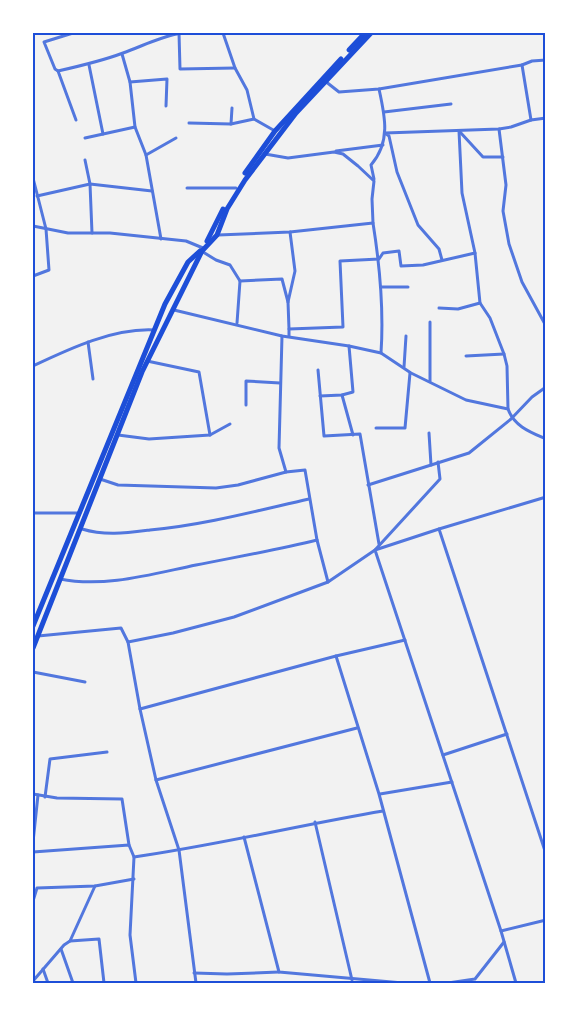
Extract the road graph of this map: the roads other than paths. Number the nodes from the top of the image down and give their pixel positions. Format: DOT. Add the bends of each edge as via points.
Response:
graph roads {
  1 [pos="73,33"];
  2 [pos="180,33"];
  3 [pos="224,33"];
  4 [pos="365,33"];
  5 [pos="371,33"];
  6 [pos="122,54"];
  7 [pos="546,60"];
  8 [pos="89,64"];
  9 [pos="522,65"];
  10 [pos="235,68"];
  11 [pos="58,71"];
  12 [pos="325,81"];
  13 [pos="130,82"];
  14 [pos="379,89"];
  15 [pos="451,104"];
  16 [pos="166,106"];
  17 [pos="232,108"];
  18 [pos="384,112"];
  19 [pos="546,118"];
  20 [pos="254,119"];
  21 [pos="76,120"];
  22 [pos="531,120"];
  23 [pos="189,123"];
  24 [pos="231,124"];
  25 [pos="135,127"];
  26 [pos="500,129"];
  27 [pos="275,131"];
  28 [pos="459,131"];
  29 [pos="385,133"];
  30 [pos="103,134"];
  31 [pos="85,138"];
  32 [pos="176,138"];
  33 [pos="383,145"];
  34 [pos="334,152"];
  35 [pos="265,154"];
  36 [pos="146,155"];
  37 [pos="504,157"];
  38 [pos="86,160"];
  39 [pos="33,178"];
  40 [pos="374,181"];
  41 [pos="90,184"];
  42 [pos="187,188"];
  43 [pos="236,188"];
  44 [pos="152,191"];
  45 [pos="37,196"];
  46 [pos="373,223"];
  47 [pos="33,226"];
  48 [pos="46,229"];
  49 [pos="290,232"];
  50 [pos="92,233"];
  51 [pos="217,235"];
  52 [pos="161,239"];
  53 [pos="202,250"];
  54 [pos="475,253"];
  55 [pos="379,259"];
  56 [pos="442,260"];
  57 [pos="33,276"];
  58 [pos="240,281"];
  59 [pos="381,287"];
  60 [pos="408,287"];
  61 [pos="288,302"];
  62 [pos="480,303"];
  63 [pos="439,308"];
  64 [pos="172,309"];
  65 [pos="430,322"];
  66 [pos="237,324"];
  67 [pos="546,326"];
  68 [pos="289,328"];
  69 [pos="154,330"];
  70 [pos="282,336"];
  71 [pos="289,336"];
  72 [pos="406,336"];
  73 [pos="88,342"];
  74 [pos="349,346"];
  75 [pos="381,353"];
  76 [pos="504,354"];
  77 [pos="466,356"];
  78 [pos="147,361"];
  79 [pos="33,366"];
  80 [pos="404,367"];
  81 [pos="318,370"];
  82 [pos="410,371"];
  83 [pos="93,380"];
  84 [pos="430,381"];
  85 [pos="280,383"];
  86 [pos="546,387"];
  87 [pos="342,395"];
  88 [pos="320,396"];
  89 [pos="246,405"];
  90 [pos="508,409"];
  91 [pos="511,419"];
  92 [pos="230,424"];
  93 [pos="376,428"];
  94 [pos="429,433"];
  95 [pos="117,435"];
  96 [pos="210,435"];
  97 [pos="353,435"];
  98 [pos="546,440"];
  99 [pos="438,462"];
  100 [pos="430,465"];
  101 [pos="286,472"];
  102 [pos="100,479"];
  103 [pos="368,484"];
  104 [pos="546,497"];
  105 [pos="309,499"];
  106 [pos="33,513"];
  107 [pos="79,513"];
  108 [pos="82,529"];
  109 [pos="439,529"];
  110 [pos="317,540"];
  111 [pos="379,544"];
  112 [pos="375,550"];
  113 [pos="60,579"];
  114 [pos="328,582"];
  115 [pos="33,626"];
  116 [pos="38,636"];
  117 [pos="405,640"];
  118 [pos="128,642"];
  119 [pos="33,648"];
  120 [pos="336,656"];
  121 [pos="33,672"];
  122 [pos="85,682"];
  123 [pos="140,709"];
  124 [pos="357,728"];
  125 [pos="507,734"];
  126 [pos="107,752"];
  127 [pos="443,755"];
  128 [pos="156,780"];
  129 [pos="452,782"];
  130 [pos="33,794"];
  131 [pos="379,794"];
  132 [pos="38,795"];
  133 [pos="45,797"];
  134 [pos="383,811"];
  135 [pos="315,822"];
  136 [pos="244,837"];
  137 [pos="33,843"];
  138 [pos="129,844"];
  139 [pos="178,850"];
  140 [pos="33,852"];
  141 [pos="546,854"];
  142 [pos="134,857"];
  143 [pos="134,879"];
  144 [pos="95,886"];
  145 [pos="33,901"];
  146 [pos="546,920"];
  147 [pos="501,931"];
  148 [pos="70,941"];
  149 [pos="504,942"];
  150 [pos="61,949"];
  151 [pos="43,969"];
  152 [pos="279,972"];
  153 [pos="194,973"];
  154 [pos="352,980"];
  155 [pos="33,981"];
  156 [pos="48,983"];
  157 [pos="73,983"];
  158 [pos="104,983"];
  159 [pos="136,983"];
  160 [pos="196,983"];
  161 [pos="403,983"];
  162 [pos="430,983"];
  163 [pos="448,983"];
  164 [pos="516,983"];
  1 -- 11 [label="street" via="44,42"];
  2 -- 6 [label="street"];
  2 -- 10 [label="street" via="180,69"];
  3 -- 10 [label="street"];
  4 -- 27 [label="main road"];
  5 -- 12 [label="main road"];
  6 -- 8 [label="street"];
  6 -- 13 [label="street"];
  7 -- 9 [label="street"];
  8 -- 11 [label="street"];
  8 -- 30 [label="street"];
  9 -- 14 [label="street"];
  9 -- 22 [label="street"];
  10 -- 20 [label="street" via="248,90"];
  11 -- 21 [label="street"];
  12 -- 14 [label="street" via="339,92"];
  12 -- 35 [label="main road"];
  13 -- 16 [label="street" via="167,80"];
  13 -- 25 [label="street"];
  14 -- 18 [label="street"];
  15 -- 18 [label="street"];
  17 -- 24 [label="street"];
  18 -- 29 [label="street"];
  19 -- 22 [label="street"];
  20 -- 24 [label="street"];
  20 -- 27 [label="street"];
  22 -- 26 [label="street"];
  23 -- 24 [label="street"];
  25 -- 30 [label="street"];
  25 -- 36 [label="street"];
  26 -- 28 [label="street"];
  26 -- 37 [label="street"];
  27 -- 43 [label="main road"];
  28 -- 29 [label="street"];
  28 -- 37 [label="street" via="483,157"];
  28 -- 54 [label="street" via="462,193"];
  29 -- 33 [label="street"];
  29 -- 56 [label="street" via="417,225 439,249"];
  30 -- 31 [label="street"];
  32 -- 36 [label="street"];
  33 -- 34 [label="street"];
  33 -- 40 [label="street" via="371,165"];
  34 -- 35 [label="street" via="288,158"];
  34 -- 40 [label="street" via="343,154"];
  35 -- 51 [label="main road" via="226,209"];
  36 -- 44 [label="street"];
  37 -- 67 [label="street" via="506,185 502,211 509,244 522,282"];
  38 -- 41 [label="street"];
  39 -- 45 [label="street"];
  40 -- 46 [label="street"];
  41 -- 44 [label="street"];
  41 -- 45 [label="street"];
  41 -- 50 [label="street"];
  42 -- 43 [label="street"];
  43 -- 53 [label="main road"];
  44 -- 52 [label="street"];
  45 -- 48 [label="street"];
  46 -- 49 [label="street"];
  46 -- 55 [label="street"];
  47 -- 48 [label="street"];
  48 -- 50 [label="street"];
  48 -- 57 [label="street" via="49,270"];
  49 -- 51 [label="street"];
  49 -- 61 [label="street" via="295,271"];
  50 -- 52 [label="street"];
  51 -- 53 [label="main road"];
  52 -- 53 [label="street" via="186,241"];
  53 -- 58 [label="street" via="231,265"];
  53 -- 64 [label="main road"];
  53 -- 69 [label="main road" via="188,262"];
  54 -- 56 [label="street"];
  54 -- 62 [label="street"];
  55 -- 56 [label="street" via="383,253 399,251 401,266"];
  55 -- 59 [label="street"];
  55 -- 68 [label="street" via="340,261 344,327"];
  58 -- 61 [label="street" via="282,279"];
  58 -- 66 [label="street"];
  59 -- 60 [label="street"];
  59 -- 75 [label="street"];
  61 -- 68 [label="street"];
  62 -- 63 [label="street" via="458,309"];
  62 -- 76 [label="street"];
  64 -- 66 [label="street"];
  64 -- 78 [label="main road"];
  65 -- 84 [label="street"];
  66 -- 70 [label="street"];
  68 -- 71 [label="street"];
  69 -- 73 [label="street" via="120,333"];
  69 -- 107 [label="main road"];
  70 -- 71 [label="street"];
  70 -- 85 [label="street"];
  71 -- 74 [label="street"];
  72 -- 80 [label="street"];
  73 -- 79 [label="street"];
  73 -- 83 [label="street"];
  74 -- 75 [label="street"];
  74 -- 87 [label="street" via="353,392"];
  75 -- 80 [label="street"];
  76 -- 77 [label="street"];
  76 -- 90 [label="street"];
  78 -- 95 [label="main road"];
  78 -- 96 [label="street" via="199,372"];
  80 -- 82 [label="street"];
  81 -- 88 [label="street"];
  82 -- 84 [label="street"];
  82 -- 93 [label="street" via="405,428"];
  84 -- 90 [label="street" via="466,400"];
  85 -- 89 [label="street" via="246,381"];
  85 -- 101 [label="street" via="279,448"];
  86 -- 91 [label="street"];
  87 -- 88 [label="street"];
  87 -- 97 [label="street"];
  88 -- 97 [label="street" via="324,436"];
  90 -- 91 [label="street"];
  91 -- 98 [label="street"];
  91 -- 99 [label="street" via="469,453"];
  92 -- 96 [label="street"];
  94 -- 100 [label="street"];
  95 -- 96 [label="street" via="149,439"];
  95 -- 102 [label="main road"];
  97 -- 103 [label="street" via="360,434"];
  99 -- 100 [label="street"];
  99 -- 111 [label="street" via="440,479"];
  100 -- 103 [label="street"];
  101 -- 102 [label="street" via="216,488 118,485"];
  101 -- 105 [label="street" via="304,470"];
  102 -- 108 [label="main road"];
  103 -- 111 [label="street"];
  104 -- 109 [label="street"];
  105 -- 108 [label="street" via="186,527 112,534"];
  105 -- 110 [label="street"];
  106 -- 107 [label="street"];
  107 -- 115 [label="main road"];
  108 -- 113 [label="main road"];
  109 -- 112 [label="street"];
  109 -- 125 [label="street"];
  110 -- 113 [label="street" via="138,578 79,583"];
  110 -- 114 [label="street"];
  111 -- 112 [label="street"];
  112 -- 114 [label="street"];
  112 -- 117 [label="street"];
  113 -- 116 [label="main road"];
  114 -- 118 [label="street" via="234,617"];
  116 -- 118 [label="street" via="121,628"];
  116 -- 119 [label="main road"];
  117 -- 120 [label="street"];
  117 -- 127 [label="street"];
  118 -- 123 [label="street"];
  120 -- 123 [label="street"];
  120 -- 124 [label="street"];
  121 -- 122 [label="street"];
  123 -- 128 [label="street"];
  124 -- 128 [label="street"];
  124 -- 131 [label="street"];
  125 -- 127 [label="street"];
  125 -- 141 [label="street"];
  126 -- 133 [label="street" via="50,759"];
  127 -- 129 [label="street"];
  128 -- 139 [label="street"];
  129 -- 131 [label="street"];
  129 -- 147 [label="street"];
  130 -- 132 [label="street"];
  131 -- 134 [label="street"];
  132 -- 133 [label="street"];
  132 -- 137 [label="street"];
  133 -- 138 [label="street" via="122,799"];
  134 -- 135 [label="street"];
  134 -- 162 [label="street"];
  135 -- 136 [label="street"];
  135 -- 154 [label="street"];
  136 -- 139 [label="street"];
  136 -- 152 [label="street"];
  138 -- 140 [label="street"];
  138 -- 142 [label="street"];
  139 -- 142 [label="street"];
  139 -- 153 [label="street"];
  142 -- 143 [label="street"];
  143 -- 144 [label="street"];
  143 -- 159 [label="street" via="130,935"];
  144 -- 145 [label="street" via="38,888"];
  144 -- 148 [label="street"];
  146 -- 147 [label="street"];
  147 -- 149 [label="street"];
  148 -- 150 [label="street"];
  148 -- 158 [label="street" via="99,939"];
  149 -- 163 [label="street" via="475,980"];
  149 -- 164 [label="street"];
  150 -- 151 [label="street"];
  150 -- 157 [label="street"];
  151 -- 155 [label="street"];
  151 -- 156 [label="street"];
  152 -- 153 [label="street"];
  152 -- 154 [label="street"];
  153 -- 160 [label="street"];
  154 -- 161 [label="street"];
}
